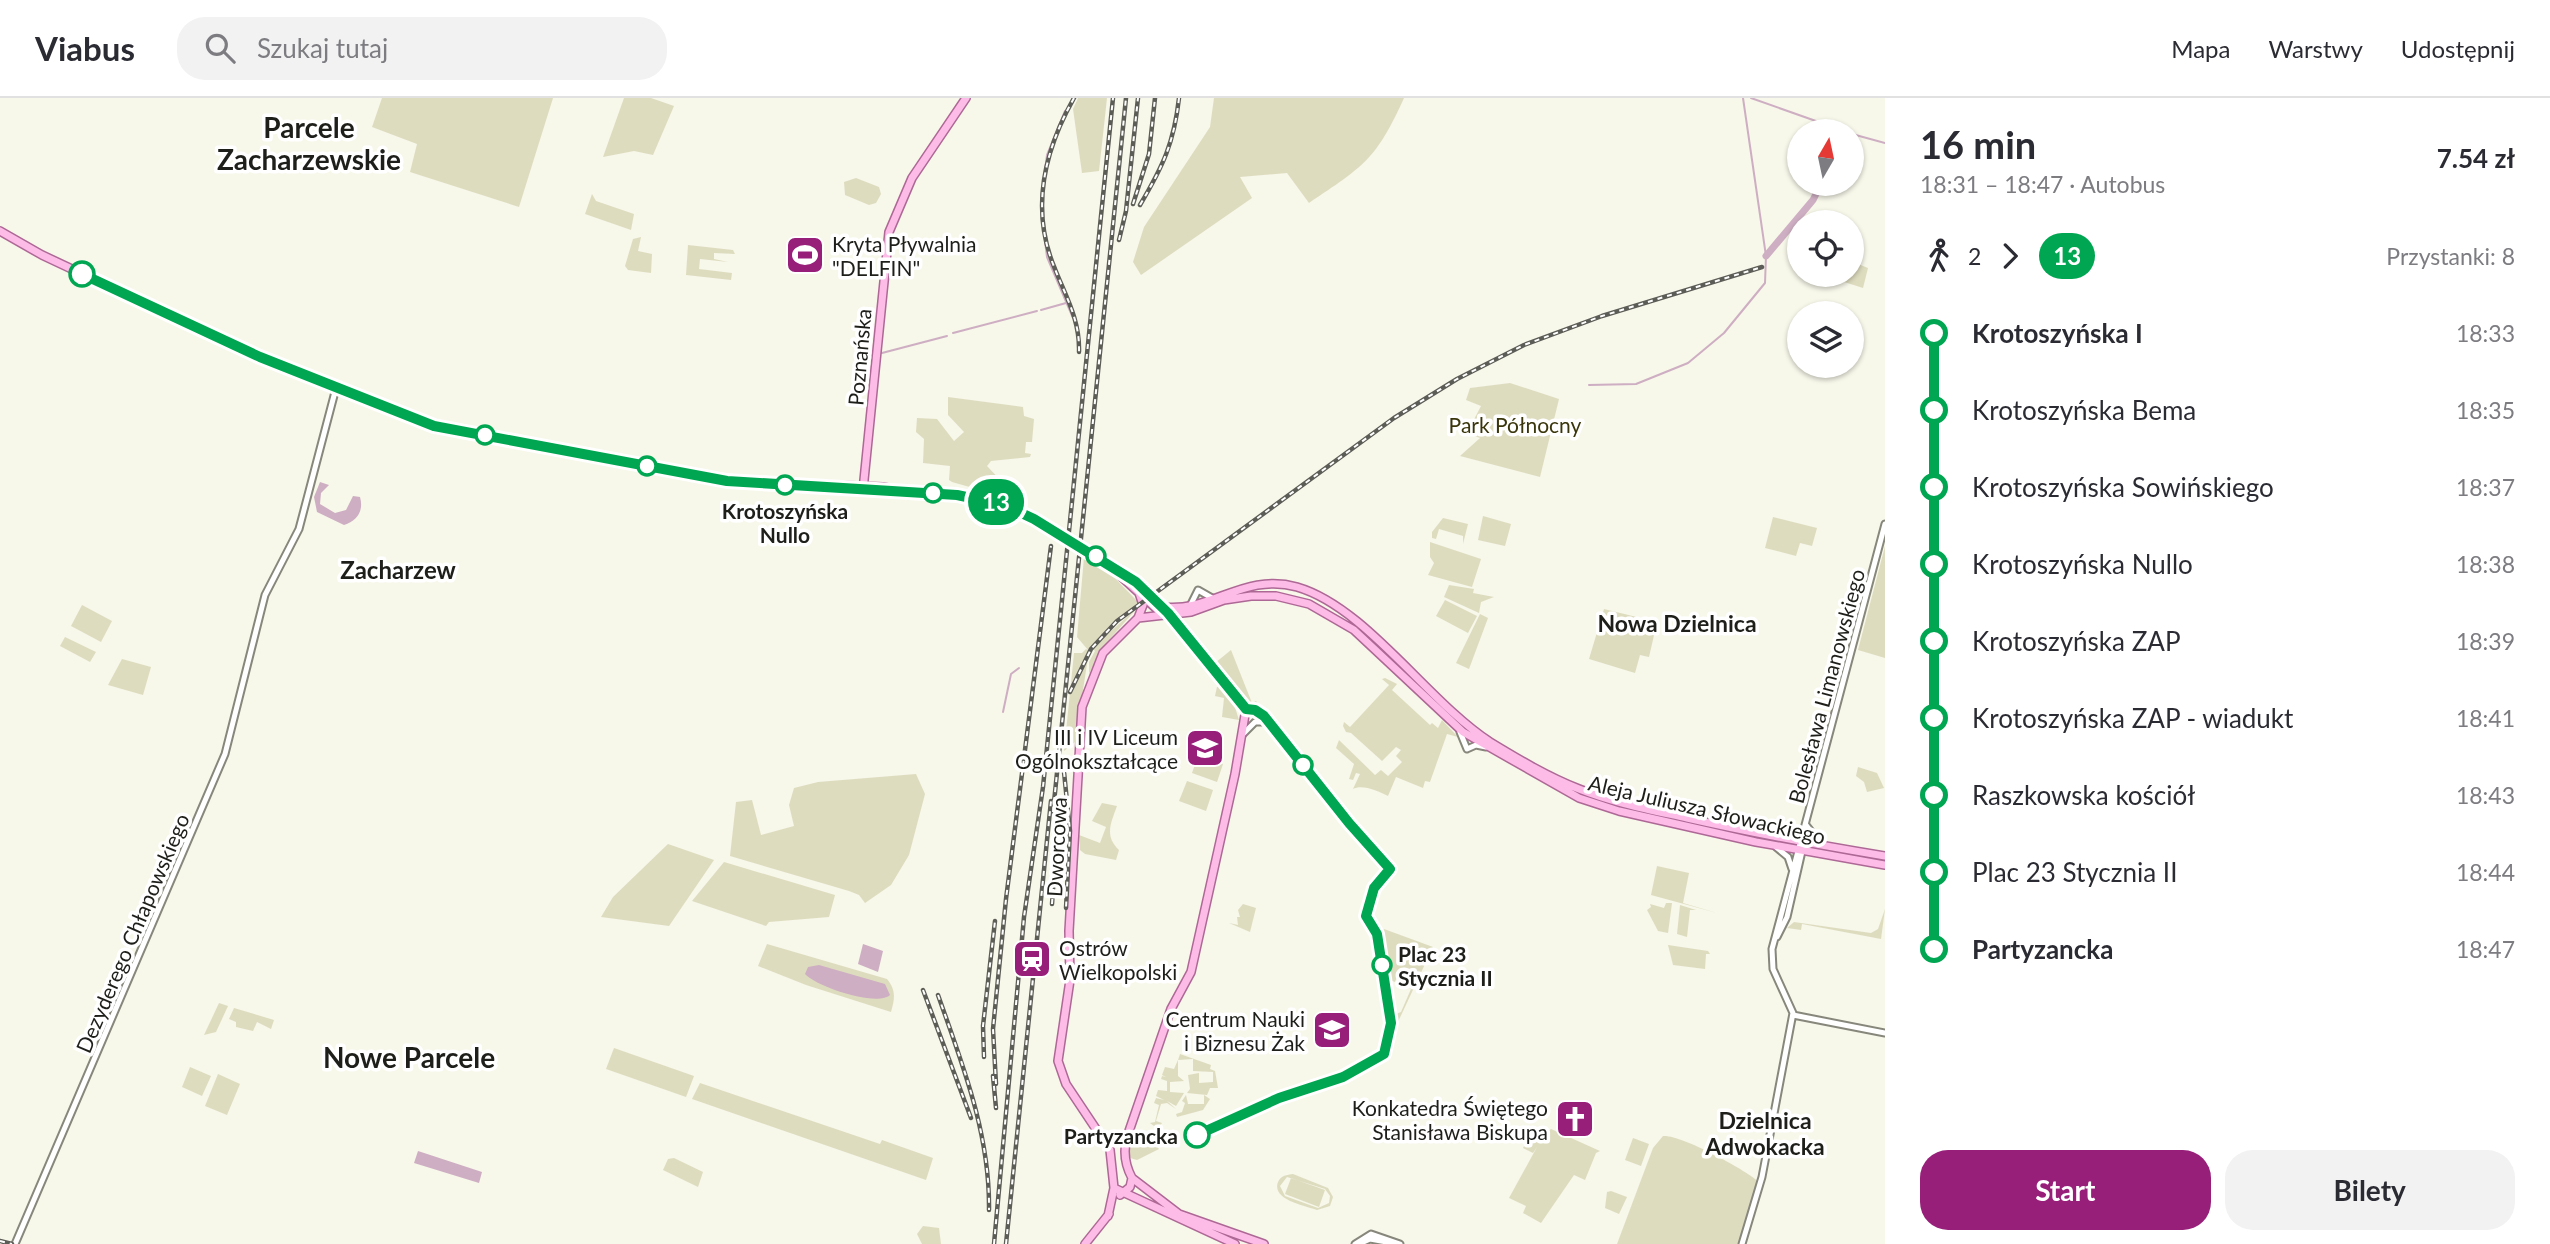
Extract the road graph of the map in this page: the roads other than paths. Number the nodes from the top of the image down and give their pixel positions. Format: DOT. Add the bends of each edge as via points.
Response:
graph roads {
  1 [pos="968,98"];
  2 [pos="0,231"];
  3 [pos="336,388"];
  4 [pos="865,488"];
  5 [pos="1885,524"];
  6 [pos="1045,525"];
  7 [pos="1085,549"];
  8 [pos="1105,561"];
  9 [pos="1138,591"];
  10 [pos="1212,598"];
  11 [pos="1191,609"];
  12 [pos="1167,611"];
  13 [pos="1138,618"];
  14 [pos="1178,626"];
  15 [pos="1266,723"];
  16 [pos="1456,726"];
  17 [pos="1243,734"];
  18 [pos="1486,747"];
  19 [pos="1806,825"];
  20 [pos="1784,839"];
  21 [pos="1770,845"];
  22 [pos="1824,846"];
  23 [pos="1801,848"];
  24 [pos="1817,854"];
  25 [pos="1885,856"];
  26 [pos="1801,865"];
  27 [pos="1885,865"];
  28 [pos="1793,871"];
  29 [pos="1775,940"];
  30 [pos="1793,1015"];
  31 [pos="1885,1033"];
  32 [pos="1113,1175"];
  33 [pos="1130,1175"];
  34 [pos="1114,1188"];
  35 [pos="1122,1192"];
  36 [pos="1108,1216"];
  37 [pos="15,1244"];
  38 [pos="1085,1244"];
  39 [pos="1235,1244"];
  40 [pos="1264,1244"];
  41 [pos="1357,1244"];
  42 [pos="1399,1244"];
  43 [pos="1742,1244"];
  1 -- 4 [label="main road, Poznańska" via="912,186 887,251"];
  2 -- 3 [label="main road" via="51,260"];
  3 -- 4 [label="main road" via="443,428 717,480"];
  3 -- 37 [label="street, Dezyderego Chłapowskiego" via="299,529 268,588 225,754"];
  4 -- 6 [label="main road" via="984,499"];
  5 -- 19 [label="street, Bolesława Limanowskiego"];
  7 -- 8 [label="main road"];
  8 -- 9 [label="main road"];
  8 -- 12 [label="main road"];
  9 -- 12 [label="main road"];
  9 -- 13 [label="main road" via="1143,604"];
  10 -- 11 [label="main road, Aleja Juliusza Słowackiego"];
  10 -- 11 [label="street" via="1198,590"];
  10 -- 20 [label="main road, Aleja Juliusza Słowackiego" via="1262,583 1316,595 1347,614 1461,720 1550,775 1608,799"];
  11 -- 12 [label="main road, Aleja Juliusza Słowackiego"];
  11 -- 14 [label="main road"];
  11 -- 16 [label="main road, Aleja Juliusza Słowackiego" via="1264,596 1319,608 1354,631"];
  12 -- 13 [label="main road"];
  12 -- 14 [label="main road"];
  13 -- 32 [label="main road, Dworcowa" via="1103,653 1082,707 1070,970 1059,1069 1108,1145"];
  14 -- 17 [label="main road" via="1246,709"];
  15 -- 17 [label="street" via="1255,722"];
  16 -- 18 [label="main road, Aleja Juliusza Słowackiego"];
  16 -- 18 [label="street" via="1467,750"];
  17 -- 33 [label="main road" via="1191,972 1175,1001 1125,1142"];
  18 -- 21 [label="main road, Aleja Juliusza Słowackiego" via="1591,803"];
  19 -- 20 [label="street"];
  19 -- 22 [label="street"];
  19 -- 23 [label="street, Bolesława Limanowskiego"];
  20 -- 23 [label="main road, Aleja Juliusza Słowackiego"];
  21 -- 23 [label="main road, Aleja Juliusza Słowackiego"];
  21 -- 28 [label="street" via="1785,854"];
  22 -- 23 [label="main road, Aleja Juliusza Słowackiego"];
  22 -- 25 [label="main road, Aleja Juliusza Słowackiego"];
  23 -- 24 [label="main road, Aleja Juliusza Słowackiego"];
  23 -- 26 [label="street"];
  23 -- 28 [label="street, Bolesława Limanowskiego"];
  24 -- 26 [label="street"];
  24 -- 27 [label="main road, Aleja Juliusza Słowackiego"];
  26 -- 29 [label="street" via="1785,927"];
  28 -- 29 [label="street, Bolesława Limanowskiego"];
  29 -- 30 [label="street, Bolesława Limanowskiego" via="1772,966"];
  30 -- 31 [label="street"];
  30 -- 43 [label="street" via="1762,1177"];
  32 -- 33 [label="main road" via="1118,1171"];
  32 -- 34 [label="main road"];
  33 -- 35 [label="main road" via="1130,1187"];
  33 -- 40 [label="main road" via="1179,1214"];
  34 -- 35 [label="main road"];
  34 -- 36 [label="main road"];
  35 -- 36 [label="main road"];
  35 -- 39 [label="main road"];
  36 -- 38 [label="main road"];
  41 -- 42 [label="street" via="1366,1237 1379,1236"];
}
